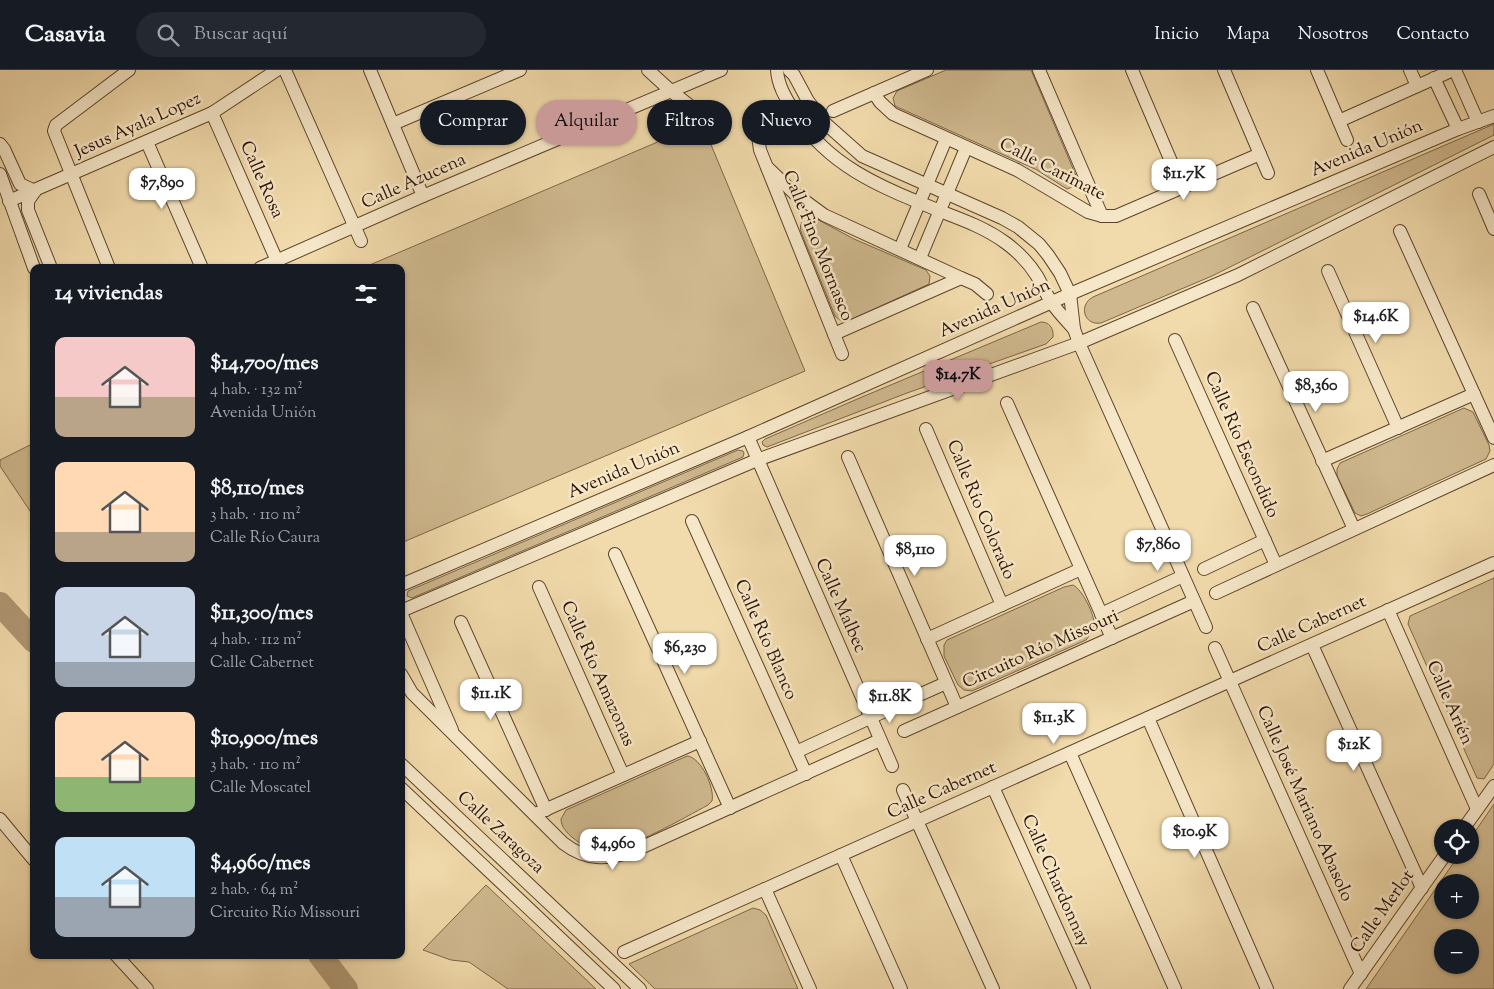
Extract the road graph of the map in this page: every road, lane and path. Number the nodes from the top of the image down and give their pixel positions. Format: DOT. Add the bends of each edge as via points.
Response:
graph roads {
  1 [pos="129,70"];
  2 [pos="276,70"];
  3 [pos="285,70"];
  4 [pos="370,70"];
  5 [pos="520,70"];
  6 [pos="648,70"];
  7 [pos="721,70"];
  8 [pos="777,70"];
  9 [pos="789,70"];
  10 [pos="927,70"];
  11 [pos="1039,70"];
  12 [pos="1132,70"];
  13 [pos="1224,70"];
  14 [pos="1317,70"];
  15 [pos="1410,70"];
  16 [pos="1454,70"];
  17 [pos="692,76"];
  18 [pos="1434,78"];
  19 [pos="1417,86"];
  20 [pos="671,91"];
  21 [pos="874,93"];
  22 [pos="682,100"];
  23 [pos="833,111"];
  24 [pos="212,113"];
  25 [pos="1494,116"];
  26 [pos="1339,121"];
  27 [pos="1478,122"];
  28 [pos="393,124"];
  29 [pos="1458,129"];
  30 [pos="946,139"];
  31 [pos="1347,140"];
  32 [pos="147,142"];
  33 [pos="0,144"];
  34 [pos="759,145"];
  35 [pos="1494,147"];
  36 [pos="966,148"];
  37 [pos="1260,154"];
  38 [pos="767,167"];
  39 [pos="1268,173"];
  40 [pos="0,174"];
  41 [pos="71,175"];
  42 [pos="927,186"];
  43 [pos="1182,187"];
  44 [pos="34,191"];
  45 [pos="947,193"];
  46 [pos="1479,194"];
  47 [pos="423,196"];
  48 [pos="9,201"];
  49 [pos="920,203"];
  50 [pos="940,211"];
  51 [pos="1102,216"];
  52 [pos="354,227"];
  53 [pos="1018,227"];
  54 [pos="1494,229"];
  55 [pos="1400,231"];
  56 [pos="361,241"];
  57 [pos="1007,244"];
  58 [pos="900,249"];
  59 [pos="920,258"];
  60 [pos="277,261"];
  61 [pos="33,264"];
  62 [pos="49,264"];
  63 [pos="107,264"];
  64 [pos="200,264"];
  65 [pos="270,264"];
  66 [pos="1328,271"];
  67 [pos="961,278"];
  68 [pos="987,294"];
  69 [pos="1070,294"];
  70 [pos="1051,302"];
  71 [pos="1252,308"];
  72 [pos="1074,329"];
  73 [pos="834,334"];
  74 [pos="1175,340"];
  75 [pos="1079,343"];
  76 [pos="842,354"];
  77 [pos="1474,394"];
  78 [pos="1007,403"];
  79 [pos="1398,428"];
  80 [pos="926,430"];
  81 [pos="748,437"];
  82 [pos="1494,438"];
  83 [pos="848,457"];
  84 [pos="757,460"];
  85 [pos="1322,461"];
  86 [pos="1494,465"];
  87 [pos="692,521"];
  88 [pos="1354,529"];
  89 [pos="1265,540"];
  90 [pos="615,554"];
  91 [pos="1494,563"];
  92 [pos="1276,565"];
  93 [pos="1081,569"];
  94 [pos="1204,569"];
  95 [pos="1183,576"];
  96 [pos="405,584"];
  97 [pos="539,587"];
  98 [pos="1216,593"];
  99 [pos="1194,601"];
  100 [pos="1002,604"];
  101 [pos="405,610"];
  102 [pos="1388,610"];
  103 [pos="1101,614"];
  104 [pos="405,621"];
  105 [pos="461,622"];
  106 [pos="1206,627"];
  107 [pos="1112,638"];
  108 [pos="927,639"];
  109 [pos="1312,645"];
  110 [pos="1215,648"];
  111 [pos="405,681"];
  112 [pos="1230,681"];
  113 [pos="946,683"];
  114 [pos="920,695"];
  115 [pos="898,705"];
  116 [pos="957,707"];
  117 [pos="870,718"];
  118 [pos="1148,718"];
  119 [pos="904,731"];
  120 [pos="455,737"];
  121 [pos="880,740"];
  122 [pos="700,741"];
  123 [pos="796,752"];
  124 [pos="1070,752"];
  125 [pos="892,766"];
  126 [pos="405,768"];
  127 [pos="806,774"];
  128 [pos="623,775"];
  129 [pos="1494,786"];
  130 [pos="993,787"];
  131 [pos="903,790"];
  132 [pos="405,792"];
  133 [pos="730,808"];
  134 [pos="1477,809"];
  135 [pos="540,812"];
  136 [pos="0,819"];
  137 [pos="1470,819"];
  138 [pos="917,821"];
  139 [pos="30,855"];
  140 [pos="841,855"];
  141 [pos="1439,864"];
  142 [pos="1422,888"];
  143 [pos="765,889"];
  144 [pos="624,952"];
  145 [pos="603,954"];
  146 [pos="120,959"];
  147 [pos="591,967"];
  148 [pos="1361,974"];
  149 [pos="147,989"];
  150 [pos="614,989"];
  151 [pos="640,989"];
  152 [pos="810,989"];
  153 [pos="901,989"];
  154 [pos="993,989"];
  155 [pos="1084,989"];
  156 [pos="1175,989"];
  157 [pos="1267,989"];
  158 [pos="1350,989"];
  1 -- 41 [label="street" via="56,125 55,135"];
  2 -- 24 [label="street, Jesus Ayala Lopez"];
  3 -- 52 [label="street"];
  4 -- 28 [label="street"];
  5 -- 28 [label="street"];
  6 -- 20 [label="street"];
  7 -- 17 [label="street, Calle Azucena"];
  8 -- 49 [label="street" via="784,94 817,142 844,165"];
  9 -- 42 [label="street" via="826,124 849,146"];
  10 -- 21 [label="street"];
  11 -- 51 [label="street"];
  12 -- 43 [label="street"];
  13 -- 37 [label="street"];
  14 -- 26 [label="street"];
  15 -- 19 [label="street"];
  16 -- 18 [label="street"];
  16 -- 27 [label="street"];
  17 -- 20 [label="street, Calle Azucena"];
  18 -- 19 [label="street"];
  18 -- 29 [label="street"];
  19 -- 26 [label="street"];
  20 -- 22 [label="street"];
  20 -- 47 [label="street, Calle Azucena"];
  21 -- 23 [label="street"];
  21 -- 30 [label="street, Calle Carimate" via="893,114"];
  24 -- 32 [label="street, Jesus Ayala Lopez"];
  24 -- 60 [label="street, Calle Rosa"];
  25 -- 27 [label="street, Avenida Unión"];
  26 -- 31 [label="street"];
  27 -- 29 [label="street, Avenida Unión"];
  28 -- 47 [label="street"];
  29 -- 69 [label="street, Avenida Unión"];
  30 -- 36 [label="street, Calle Carimate"];
  30 -- 42 [label="street"];
  32 -- 41 [label="street, Jesus Ayala Lopez"];
  32 -- 64 [label="street"];
  33 -- 44 [label="street" via="20,184"];
  34 -- 38 [label="street, Calle Fino Mornasco"];
  35 -- 75 [label="street" via="1238,275"];
  36 -- 45 [label="street"];
  36 -- 51 [label="street, Calle Carimate" via="1017,170 1084,210"];
  37 -- 39 [label="street"];
  37 -- 43 [label="street, Calle Carimate"];
  38 -- 58 [label="street" via="824,215"];
  38 -- 73 [label="street, Calle Fino Mornasco"];
  40 -- 48 [label="street"];
  41 -- 44 [label="street, Jesus Ayala Lopez"];
  41 -- 63 [label="street"];
  42 -- 45 [label="street"];
  42 -- 49 [label="street"];
  43 -- 51 [label="street, Calle Carimate" via="1116,216"];
  44 -- 48 [label="street, Jesus Ayala Lopez"];
  44 -- 62 [label="street" via="28,201 28,210"];
  45 -- 50 [label="street"];
  45 -- 53 [label="street"];
  46 -- 54 [label="street"];
  47 -- 52 [label="street, Calle Azucena"];
  48 -- 61 [label="street"];
  49 -- 50 [label="street"];
  49 -- 58 [label="street"];
  50 -- 57 [label="street" via="981,228"];
  50 -- 59 [label="street"];
  52 -- 56 [label="street"];
  52 -- 60 [label="street, Calle Azucena"];
  53 -- 57 [label="street"];
  53 -- 69 [label="street" via="1048,255"];
  55 -- 77 [label="street"];
  57 -- 70 [label="street" via="1029,265"];
  58 -- 59 [label="street"];
  59 -- 67 [label="street"];
  60 -- 65 [label="street, Calle Azucena"];
  66 -- 79 [label="street"];
  67 -- 68 [label="street"];
  67 -- 73 [label="street"];
  69 -- 70 [label="street, Avenida Unión"];
  69 -- 72 [label="street"];
  70 -- 72 [label="street"];
  70 -- 81 [label="street, Avenida Unión"];
  71 -- 85 [label="street"];
  72 -- 75 [label="street"];
  73 -- 76 [label="street, Calle Fino Mornasco"];
  74 -- 89 [label="street, Calle Río Escondido"];
  75 -- 84 [label="street"];
  75 -- 95 [label="street"];
  77 -- 79 [label="street"];
  77 -- 82 [label="street"];
  78 -- 93 [label="street"];
  79 -- 85 [label="street"];
  80 -- 100 [label="street, Calle Río Colorado"];
  81 -- 84 [label="street, Calle Malbec"];
  81 -- 96 [label="street, Avenida Unión"];
  83 -- 108 [label="street"];
  84 -- 101 [label="street"];
  84 -- 117 [label="street, Calle Malbec"];
  85 -- 88 [label="street"];
  86 -- 88 [label="street"];
  87 -- 123 [label="street, Calle Río Blanco"];
  88 -- 92 [label="street"];
  89 -- 92 [label="street, Calle Río Escondido"];
  89 -- 94 [label="street"];
  90 -- 122 [label="street"];
  91 -- 102 [label="street, Calle Cabernet"];
  92 -- 98 [label="street"];
  93 -- 100 [label="street"];
  93 -- 103 [label="street"];
  95 -- 99 [label="street"];
  95 -- 103 [label="street, Circuito Río Missouri"];
  97 -- 128 [label="street, Calle Río Amazonas"];
  99 -- 106 [label="street"];
  99 -- 107 [label="street, Circuito Río Missouri"];
  100 -- 108 [label="street"];
  102 -- 109 [label="street, Calle Cabernet"];
  102 -- 134 [label="street, Calle Arién"];
  103 -- 107 [label="street"];
  104 -- 120 [label="street"];
  105 -- 135 [label="street"];
  107 -- 116 [label="street, Circuito Río Missouri"];
  108 -- 113 [label="street"];
  109 -- 112 [label="street, Calle Cabernet"];
  109 -- 142 [label="street"];
  110 -- 112 [label="street, Calle José Mariano Abasolo"];
  111 -- 120 [label="street" via="412,694"];
  112 -- 118 [label="street, Calle Cabernet"];
  112 -- 148 [label="street, Calle José Mariano Abasolo"];
  113 -- 114 [label="street, Circuito Río Missouri"];
  113 -- 116 [label="street"];
  115 -- 117 [label="street"];
  116 -- 119 [label="street, Circuito Río Missouri"];
  117 -- 121 [label="street, Calle Malbec"];
  117 -- 123 [label="street"];
  118 -- 124 [label="street, Calle Cabernet"];
  118 -- 157 [label="street"];
  120 -- 135 [label="street"];
  121 -- 125 [label="street, Calle Malbec"];
  121 -- 127 [label="street"];
  122 -- 128 [label="street"];
  122 -- 133 [label="street"];
  123 -- 127 [label="street, Calle Río Blanco"];
  124 -- 130 [label="street, Calle Cabernet"];
  124 -- 156 [label="street"];
  126 -- 145 [label="street, Calle Zaragoza"];
  127 -- 133 [label="street"];
  128 -- 135 [label="street"];
  129 -- 134 [label="street"];
  130 -- 138 [label="street, Calle Cabernet"];
  130 -- 155 [label="street, Calle Chardonnay"];
  131 -- 138 [label="street"];
  132 -- 147 [label="street, Calle Zaragoza"];
  133 -- 135 [label="street" via="638,849 603,858 583,855 570,848"];
  134 -- 137 [label="street"];
  136 -- 139 [label="street"];
  138 -- 140 [label="street, Calle Cabernet"];
  138 -- 154 [label="street"];
  140 -- 143 [label="street, Calle Cabernet"];
  140 -- 153 [label="street"];
  141 -- 142 [label="street, Calle Merlot"];
  142 -- 148 [label="street, Calle Merlot"];
  143 -- 144 [label="street, Calle Cabernet"];
  143 -- 152 [label="street"];
  145 -- 147 [label="street"];
  145 -- 151 [label="street, Calle Zaragoza"];
  146 -- 149 [label="street"];
  147 -- 150 [label="street, Calle Zaragoza"];
  148 -- 158 [label="street, Calle Merlot"];
}
